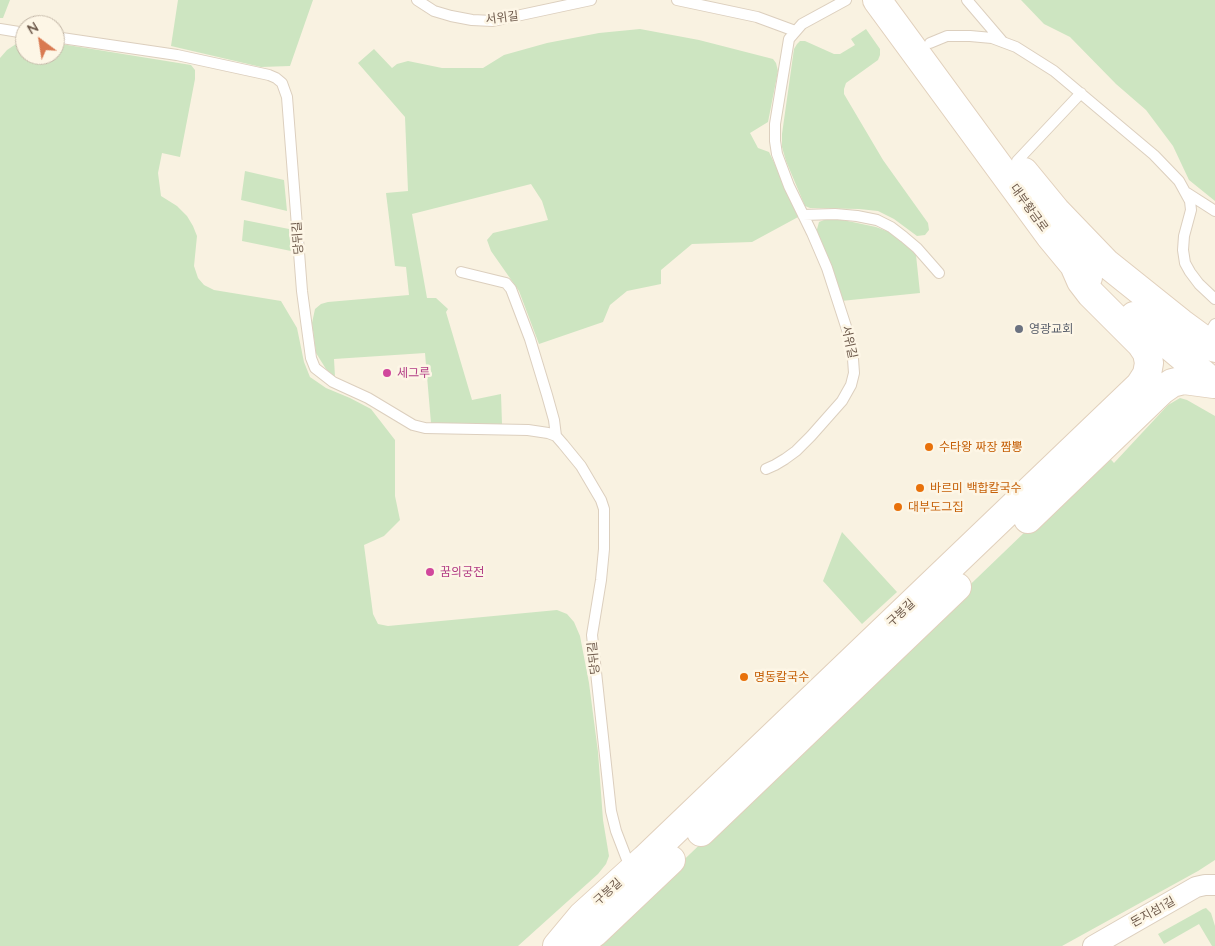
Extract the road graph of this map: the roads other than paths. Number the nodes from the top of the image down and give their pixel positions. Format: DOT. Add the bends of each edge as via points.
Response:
graph roads {
  1 [pos="417,0"];
  2 [pos="591,0"];
  3 [pos="677,0"];
  4 [pos="846,0"];
  5 [pos="877,0"];
  6 [pos="899,0"];
  7 [pos="967,0"];
  8 [pos="0,29"];
  9 [pos="15,31"];
  10 [pos="795,31"];
  11 [pos="65,38"];
  12 [pos="1002,42"];
  13 [pos="930,43"];
  14 [pos="1082,92"];
  15 [pos="1017,161"];
  16 [pos="1186,193"];
  17 [pos="1215,211"];
  18 [pos="803,215"];
  19 [pos="1074,265"];
  20 [pos="461,272"];
  21 [pos="938,273"];
  22 [pos="1215,298"];
  23 [pos="1158,304"];
  24 [pos="1211,337"];
  25 [pos="1197,372"];
  26 [pos="1144,394"];
  27 [pos="556,436"];
  28 [pos="766,469"];
  29 [pos="637,880"];
  30 [pos="1215,886"];
  31 [pos="557,946"];
  32 [pos="576,946"];
  33 [pos="1092,946"];
  1 -- 2 [label="lane, 서위길" via="434,11 451,16 493,21"];
  3 -- 10 [label="lane" via="757,17"];
  4 -- 10 [label="lane"];
  5 -- 19 [label="street, 대부황금로"];
  6 -- 13 [label="street, 대부황금로"];
  7 -- 12 [label="lane"];
  8 -- 9 [label="lane"];
  10 -- 18 [label="lane, 서위길" via="787,49 775,141 782,169"];
  11 -- 27 [label="lane, 당뒤길" via="177,55 276,78 282,83 287,97 302,291 315,368 333,382 413,425 539,431"];
  12 -- 13 [label="lane" via="992,38 947,36"];
  12 -- 14 [label="lane" via="1043,63"];
  13 -- 15 [label="street, 대부황금로"];
  14 -- 15 [label="lane"];
  14 -- 16 [label="lane" via="1160,160"];
  15 -- 23 [label="street, 대부황금로" via="1056,211 1106,263"];
  16 -- 17 [label="lane"];
  16 -- 22 [label="lane" via="1191,210 1184,236 1186,263 1195,278"];
  18 -- 21 [label="lane" via="835,214 876,220 917,248"];
  18 -- 28 [label="lane, 서위길" via="824,260 846,324 854,373 842,401 810,436 796,451"];
  19 -- 25 [label="street, 대부황금로"];
  19 -- 26 [label="street, 구봉길" via="1091,294 1147,353 1149,363"];
  20 -- 27 [label="lane, 당뒤길" via="506,283 511,289 530,339"];
  23 -- 24 [label="street, 대부황금로"];
  23 -- 25 [label="street" via="1176,328 1176,340"];
  25 -- 26 [label="street"];
  25 -- 26 [label="street, 구봉길"];
  26 -- 29 [label="street, 구봉길"];
  27 -- 29 [label="lane, 당뒤길" via="581,466 604,510 602,572 592,635 611,811"];
  29 -- 31 [label="street, 구봉길" via="582,916"];
  29 -- 32 [label="street, 구봉길" via="594,933"];
  30 -- 33 [label="street, 돈지섬1길" via="1205,884 1196,888"];
}
